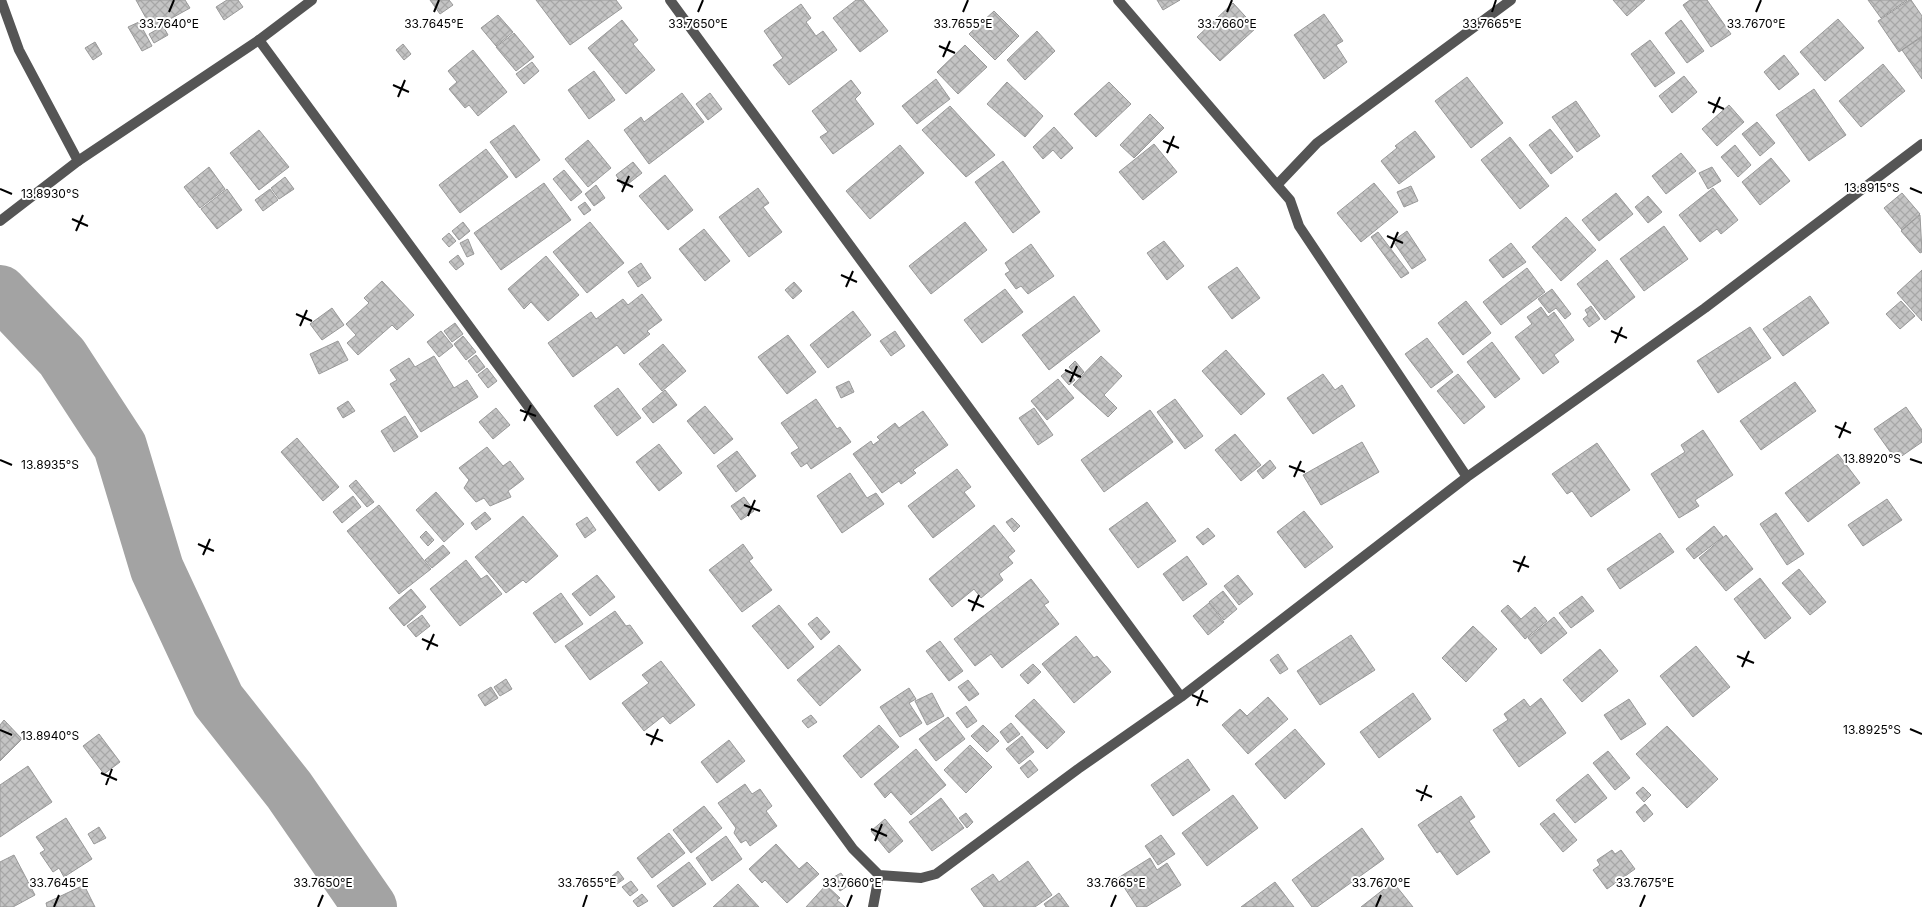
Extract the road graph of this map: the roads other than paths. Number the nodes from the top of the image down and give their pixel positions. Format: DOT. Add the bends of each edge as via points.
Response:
graph roads {
  1 [pos="1,0"];
  2 [pos="312,0"];
  3 [pos="670,0"];
  4 [pos="1118,0"];
  5 [pos="1512,0"];
  6 [pos="259,40"];
  7 [pos="1922,144"];
  8 [pos="78,162"];
  9 [pos="1277,185"];
  10 [pos="0,221"];
  11 [pos="1467,476"];
  12 [pos="1181,697"];
  13 [pos="879,874"];
  14 [pos="873,907"];
  1 -- 8 [label="street" via="19,50"];
  2 -- 6 [label="street"];
  3 -- 12 [label="street"];
  4 -- 9 [label="street"];
  5 -- 9 [label="street" via="1317,143"];
  6 -- 8 [label="street"];
  6 -- 13 [label="street" via="853,849"];
  7 -- 11 [label="street" via="1705,308"];
  8 -- 10 [label="street"];
  9 -- 11 [label="street" via="1290,200 1299,226"];
  11 -- 12 [label="street"];
  12 -- 13 [label="street" via="936,874 921,878"];
  13 -- 14 [label="street"];
}
